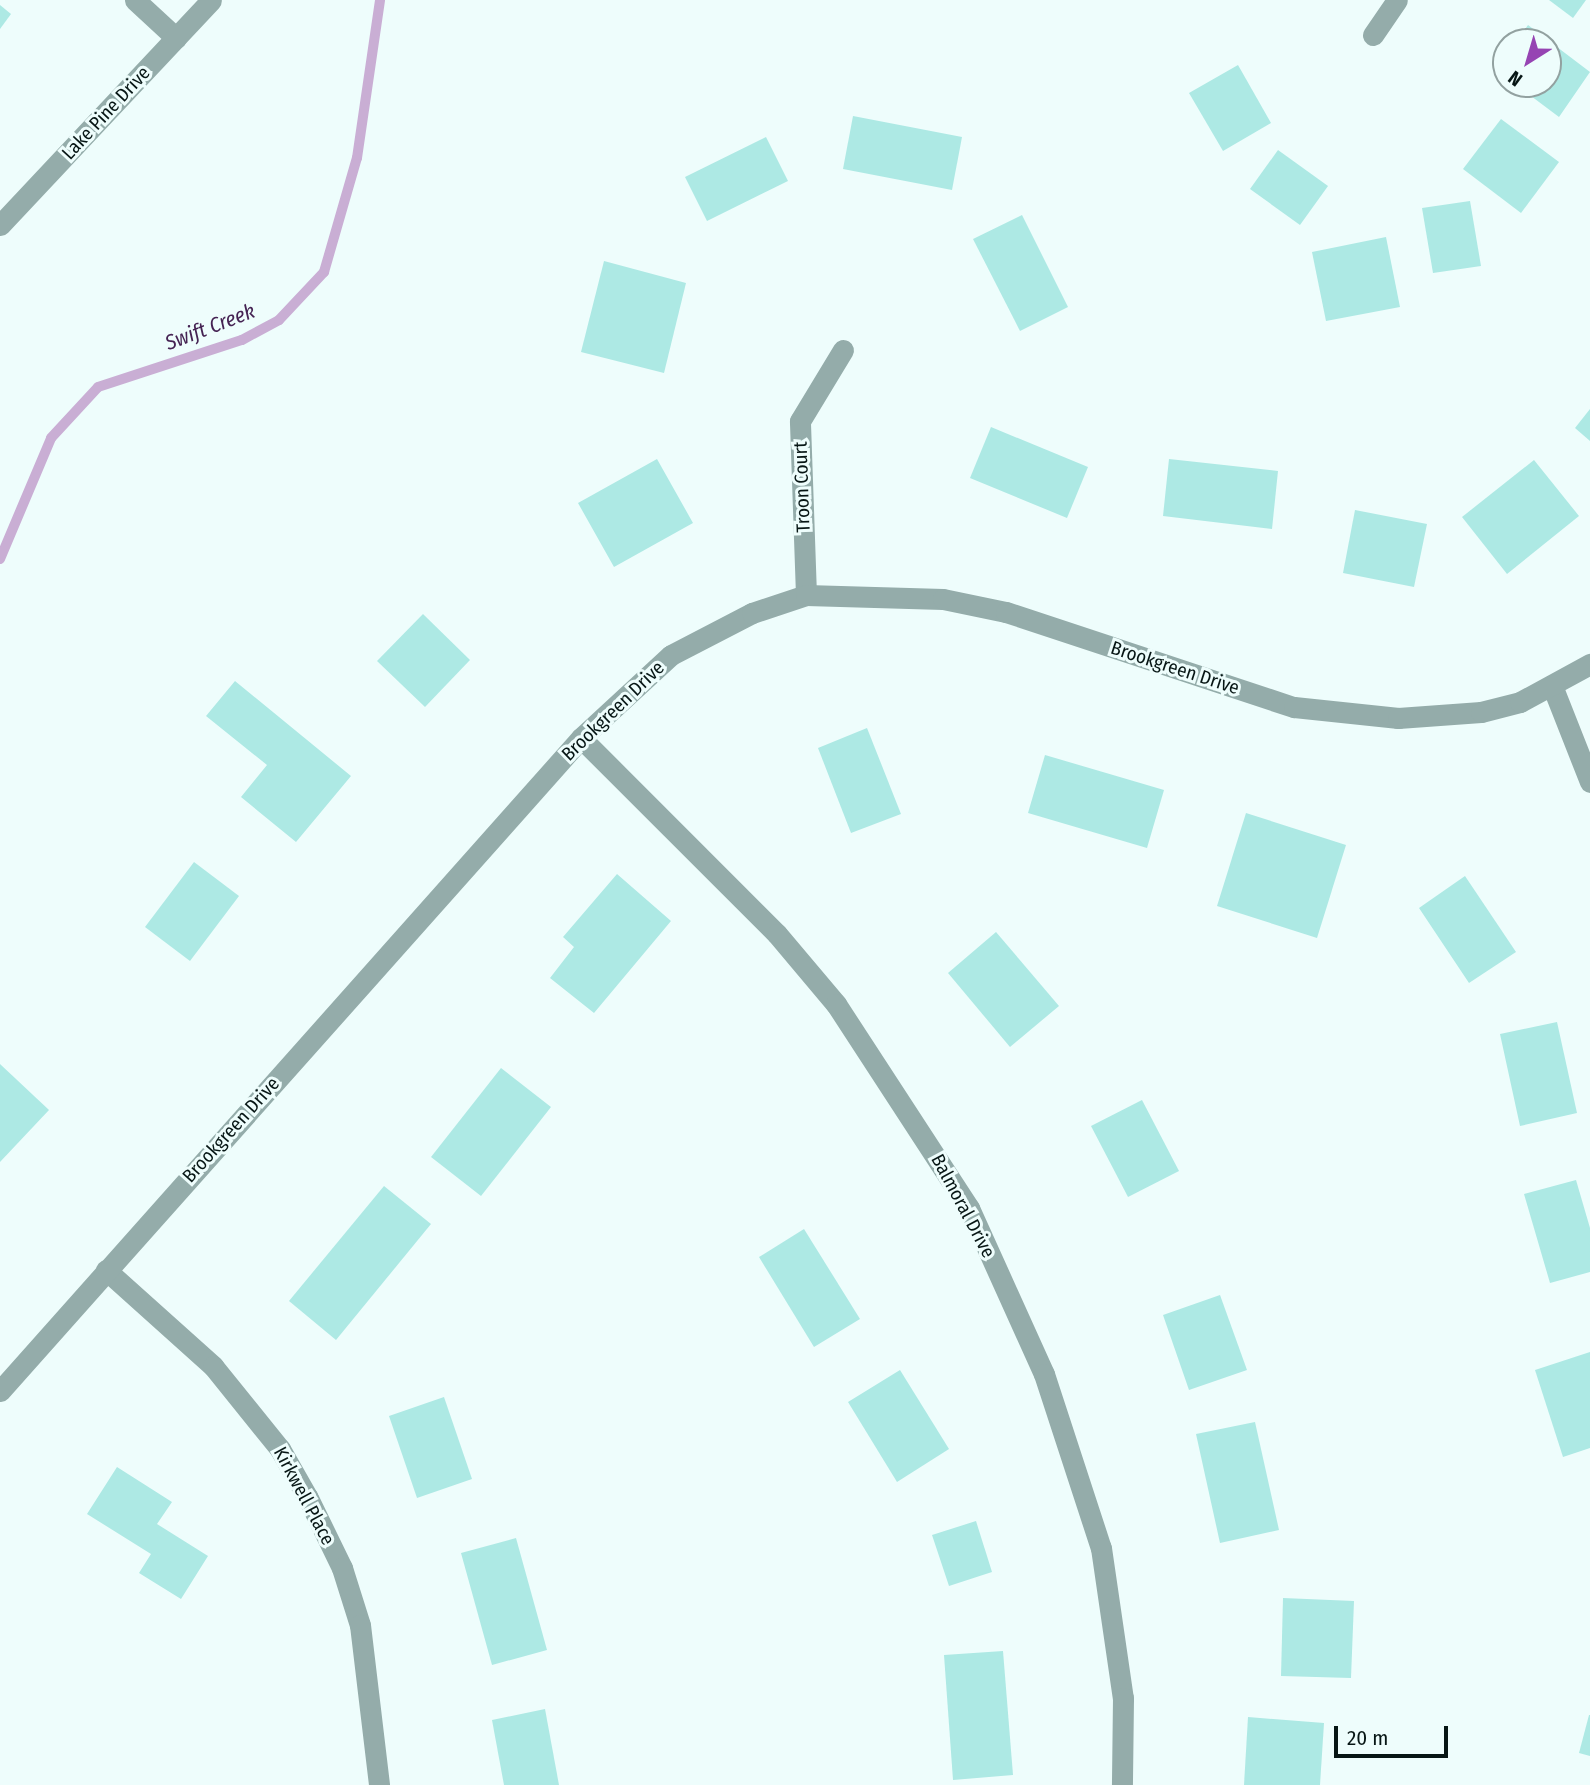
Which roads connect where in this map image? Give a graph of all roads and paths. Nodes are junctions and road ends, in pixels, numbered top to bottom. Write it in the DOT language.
graph roads {
  1 [pos="135,0"];
  2 [pos="211,0"];
  3 [pos="1397,0"];
  4 [pos="1373,35"];
  5 [pos="176,38"];
  6 [pos="0,225"];
  7 [pos="844,349"];
  8 [pos="806,595"];
  9 [pos="1590,664"];
  10 [pos="1553,688"];
  11 [pos="581,738"];
  12 [pos="1590,782"];
  13 [pos="106,1270"];
  14 [pos="0,1391"];
  15 [pos="379,1785"];
  16 [pos="1122,1785"];
  1 -- 5 [label="street"];
  2 -- 5 [label="street, Lake Pine Drive"];
  3 -- 4 [label="street"];
  5 -- 6 [label="street, Lake Pine Drive"];
  7 -- 8 [label="street, Troon Court"];
  8 -- 10 [label="street, Brookgreen Drive"];
  8 -- 11 [label="street, Brookgreen Drive"];
  9 -- 10 [label="street, Brookgreen Drive"];
  10 -- 12 [label="street"];
  11 -- 13 [label="street, Brookgreen Drive"];
  11 -- 16 [label="street, Balmoral Drive"];
  13 -- 14 [label="street, Brookgreen Drive"];
  13 -- 15 [label="street, Kirkwell Place"];
}
